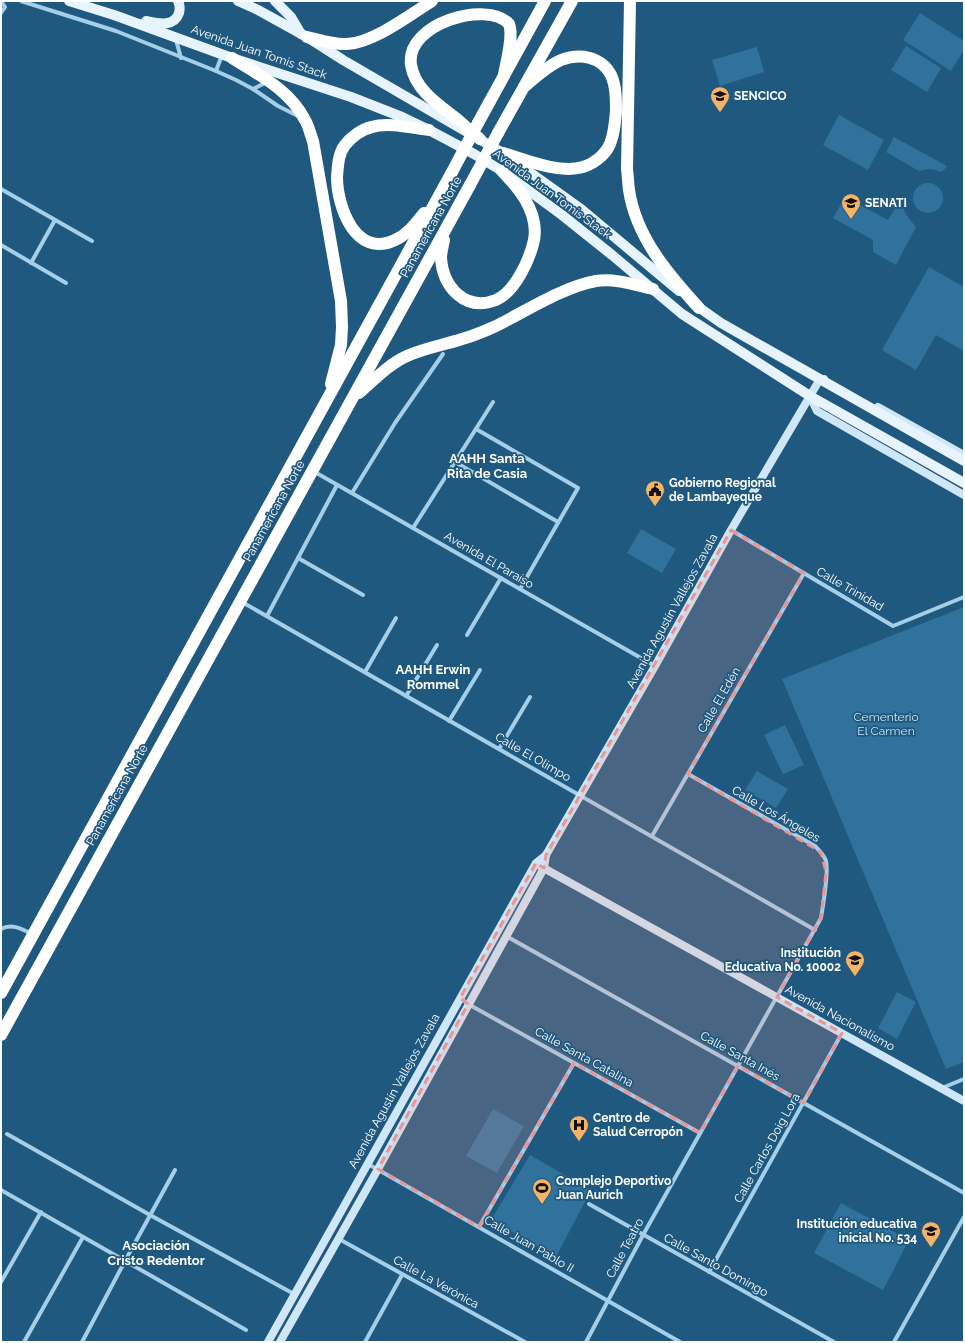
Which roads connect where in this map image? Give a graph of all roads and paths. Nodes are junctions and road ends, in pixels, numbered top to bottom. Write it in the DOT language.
graph roads {
  1 [pos="1,1"];
  2 [pos="21,1"];
  3 [pos="69,1"];
  4 [pos="178,1"];
  5 [pos="238,1"];
  6 [pos="275,1"];
  7 [pos="432,1"];
  8 [pos="545,1"];
  9 [pos="572,1"];
  10 [pos="630,1"];
  11 [pos="1,13"];
  12 [pos="114,15"];
  13 [pos="304,35"];
  14 [pos="176,38"];
  15 [pos="227,56"];
  16 [pos="181,58"];
  17 [pos="216,71"];
  18 [pos="504,75"];
  19 [pos="269,81"];
  20 [pos="524,87"];
  21 [pos="253,89"];
  22 [pos="306,120"];
  23 [pos="429,130"];
  24 [pos="480,139"];
  25 [pos="503,153"];
  26 [pos="502,171"];
  27 [pos="1,190"];
  28 [pos="440,196"];
  29 [pos="55,220"];
  30 [pos="445,230"];
  31 [pos="92,240"];
  32 [pos="1,246"];
  33 [pos="31,263"];
  34 [pos="66,283"];
  35 [pos="653,289"];
  36 [pos="699,308"];
  37 [pos="443,354"];
  38 [pos="820,379"];
  39 [pos="810,396"];
  40 [pos="353,398"];
  41 [pos="493,402"];
  42 [pos="325,405"];
  43 [pos="476,429"];
  44 [pos="964,455"];
  45 [pos="964,461"];
  46 [pos="455,462"];
  47 [pos="313,471"];
  48 [pos="964,483"];
  49 [pos="337,485"];
  50 [pos="352,493"];
  51 [pos="964,495"];
  52 [pos="558,522"];
  53 [pos="413,528"];
  54 [pos="731,530"];
  55 [pos="298,558"];
  56 [pos="804,573"];
  57 [pos="501,578"];
  58 [pos="520,589"];
  59 [pos="362,595"];
  60 [pos="964,597"];
  61 [pos="240,601"];
  62 [pos="267,616"];
  63 [pos="396,618"];
  64 [pos="467,635"];
  65 [pos="437,644"];
  66 [pos="655,666"];
  67 [pos="480,670"];
  68 [pos="364,672"];
  69 [pos="406,696"];
  70 [pos="530,697"];
  71 [pos="449,721"];
  72 [pos="499,749"];
  73 [pos="688,774"];
  74 [pos="580,796"];
  75 [pos="652,836"];
  76 [pos="546,854"];
  77 [pos="536,863"];
  78 [pos="544,868"];
  79 [pos="1,929"];
  80 [pos="815,930"];
  81 [pos="33,934"];
  82 [pos="506,936"];
  83 [pos="1,994"];
  84 [pos="777,997"];
  85 [pos="460,998"];
  86 [pos="468,1004"];
  87 [pos="842,1033"];
  88 [pos="1,1035"];
  89 [pos="574,1063"];
  90 [pos="738,1066"];
  91 [pos="964,1079"];
  92 [pos="942,1088"];
  93 [pos="964,1101"];
  94 [pos="804,1103"];
  95 [pos="700,1133"];
  96 [pos="7,1134"];
  97 [pos="367,1164"];
  98 [pos="378,1169"];
  99 [pos="175,1170"];
  100 [pos="1,1190"];
  101 [pos="964,1193"];
  102 [pos="589,1204"];
  103 [pos="41,1212"];
  104 [pos="150,1215"];
  105 [pos="964,1217"];
  106 [pos="479,1227"];
  107 [pos="643,1235"];
  108 [pos="83,1237"];
  109 [pos="339,1239"];
  110 [pos="125,1261"];
  111 [pos="709,1272"];
  112 [pos="402,1275"];
  113 [pos="1,1282"];
  114 [pos="294,1294"];
  115 [pos="608,1301"];
  116 [pos="246,1330"];
  117 [pos="677,1341"];
  118 [pos="24,1342"];
  119 [pos="82,1342"];
  120 [pos="268,1342"];
  121 [pos="280,1342"];
  122 [pos="365,1342"];
  123 [pos="525,1342"];
  124 [pos="586,1342"];
  125 [pos="834,1342"];
  126 [pos="894,1342"];
  1 -- 11 [label="street"];
  2 -- 16 [label="street"];
  3 -- 12 [label="main road, Avenida Juan Tomis Stack"];
  4 -- 12 [label="main road"];
  5 -- 13 [label="main road, Avenida Juan Tomis Stack"];
  6 -- 13 [label="main road"];
  7 -- 13 [label="highway"];
  8 -- 18 [label="highway, Panamericana Norte"];
  9 -- 20 [label="highway, Panamericana Norte"];
  10 -- 36 [label="highway"];
  12 -- 14 [label="main road, Avenida Juan Tomis Stack"];
  13 -- 24 [label="main road, Avenida Juan Tomis Stack"];
  14 -- 15 [label="main road, Avenida Juan Tomis Stack"];
  14 -- 16 [label="street"];
  15 -- 17 [label="street"];
  15 -- 19 [label="highway"];
  15 -- 23 [label="main road, Avenida Juan Tomis Stack"];
  16 -- 17 [label="street"];
  17 -- 21 [label="street"];
  18 -- 24 [label="highway"];
  18 -- 28 [label="highway, Panamericana Norte, bridge"];
  19 -- 21 [label="street"];
  19 -- 22 [label="highway"];
  20 -- 25 [label="highway"];
  20 -- 30 [label="highway, Panamericana Norte, bridge"];
  21 -- 22 [label="street"];
  22 -- 42 [label="highway"];
  23 -- 26 [label="main road, Avenida Juan Tomis Stack"];
  23 -- 28 [label="highway"];
  24 -- 25 [label="main road, Avenida Juan Tomis Stack"];
  25 -- 36 [label="main road, Avenida Juan Tomis Stack"];
  26 -- 30 [label="highway"];
  26 -- 35 [label="main road, Avenida Juan Tomis Stack"];
  27 -- 29 [label="street"];
  28 -- 42 [label="highway, Panamericana Norte"];
  29 -- 31 [label="street"];
  29 -- 33 [label="street"];
  30 -- 40 [label="highway, Panamericana Norte"];
  32 -- 33 [label="street"];
  33 -- 34 [label="street"];
  35 -- 39 [label="main road, Avenida Juan Tomis Stack"];
  35 -- 40 [label="highway"];
  36 -- 38 [label="main road, Avenida Juan Tomis Stack"];
  37 -- 50 [label="street"];
  38 -- 39 [label="street, Avenida Agustín Vallejos Zavala"];
  38 -- 44 [label="street, Avenida Juan Tomis Stack"];
  38 -- 45 [label="main road, Avenida Juan Tomis Stack"];
  39 -- 48 [label="main road, Avenida Juan Tomis Stack"];
  39 -- 51 [label="street, Avenida Juan Tomis Stack"];
  39 -- 54 [label="street, Avenida Agustín Vallejos Zavala"];
  40 -- 47 [label="highway, Panamericana Norte"];
  41 -- 43 [label="street"];
  42 -- 81 [label="highway, Panamericana Norte"];
  43 -- 46 [label="street"];
  43 -- 52 [label="street"];
  46 -- 52 [label="street"];
  46 -- 53 [label="street"];
  47 -- 49 [label="street, Avenida El Paraíso"];
  47 -- 61 [label="highway, Panamericana Norte"];
  49 -- 50 [label="street, Avenida El Paraíso"];
  49 -- 55 [label="street"];
  50 -- 53 [label="street, Avenida El Paraíso"];
  52 -- 58 [label="street"];
  53 -- 57 [label="street, Avenida El Paraíso"];
  54 -- 56 [label="street, Calle Trinidad"];
  54 -- 66 [label="street, Avenida Agustín Vallejos Zavala"];
  55 -- 59 [label="street"];
  55 -- 62 [label="street"];
  56 -- 60 [label="street, Calle Trinidad"];
  56 -- 73 [label="street, Calle El Edén"];
  57 -- 58 [label="street, Avenida El Paraíso"];
  57 -- 64 [label="street"];
  58 -- 66 [label="street, Avenida El Paraíso"];
  61 -- 62 [label="street, Calle El Olimpo"];
  61 -- 88 [label="highway, Panamericana Norte"];
  62 -- 68 [label="street, Calle El Olimpo"];
  63 -- 68 [label="street"];
  65 -- 69 [label="street"];
  66 -- 74 [label="street, Avenida Agustín Vallejos Zavala"];
  67 -- 71 [label="street"];
  68 -- 69 [label="street, Calle El Olimpo"];
  69 -- 71 [label="street, Calle El Olimpo"];
  70 -- 72 [label="street"];
  71 -- 72 [label="street, Calle El Olimpo"];
  72 -- 74 [label="street, Calle El Olimpo"];
  73 -- 75 [label="street, Calle El Edén"];
  73 -- 80 [label="street, Calle Los Ángeles"];
  74 -- 75 [label="street, Calle El Olimpo"];
  74 -- 76 [label="street, Avenida Agustín Vallejos Zavala"];
  75 -- 80 [label="street, Calle El Olimpo"];
  76 -- 77 [label="street, Avenida Agustín Vallejos Zavala"];
  76 -- 78 [label="street, Avenida Agustín Vallejos Zavala"];
  77 -- 78 [label="street, Avenida Nacionalismo"];
  77 -- 85 [label="street, Avenida Agustín Vallejos Zavala"];
  78 -- 82 [label="street, Avenida Agustín Vallejos Zavala"];
  78 -- 84 [label="street, Avenida Nacionalismo"];
  79 -- 81 [label="street"];
  80 -- 84 [label="street, Calle Los Ángeles"];
  81 -- 83 [label="highway, Panamericana Norte"];
  82 -- 86 [label="street, Avenida Agustín Vallejos Zavala"];
  82 -- 90 [label="street, Calle Santa Inés"];
  84 -- 87 [label="street, Avenida Nacionalismo"];
  84 -- 90 [label="street, Calle Teatro"];
  85 -- 86 [label="street, Calle Santa Catalina"];
  85 -- 97 [label="street, Avenida Agustín Vallejos Zavala"];
  86 -- 89 [label="street, Calle Santa Catalina"];
  86 -- 98 [label="street, Avenida Agustín Vallejos Zavala"];
  87 -- 92 [label="street, Avenida Nacionalismo"];
  87 -- 94 [label="street, Calle Carlos Doig Lora"];
  89 -- 95 [label="street, Calle Santa Catalina"];
  89 -- 106 [label="street"];
  90 -- 94 [label="street, Calle Santa Inés"];
  90 -- 95 [label="street, Calle Teatro"];
  91 -- 92 [label="street"];
  92 -- 93 [label="street, Avenida Nacionalismo"];
  94 -- 101 [label="street, Calle Santa Inés"];
  94 -- 111 [label="street, Calle Carlos Doig Lora"];
  95 -- 107 [label="street, Calle Teatro"];
  96 -- 104 [label="street"];
  97 -- 98 [label="street, Calle Juan Pablo II"];
  97 -- 114 [label="street, Avenida Agustín Vallejos Zavala"];
  98 -- 106 [label="street, Calle Juan Pablo II"];
  98 -- 109 [label="street, Avenida Agustín Vallejos Zavala"];
  99 -- 104 [label="street"];
  100 -- 103 [label="street"];
  102 -- 107 [label="street, Calle Santo Domingo"];
  103 -- 108 [label="street"];
  103 -- 113 [label="street"];
  104 -- 110 [label="street"];
  104 -- 114 [label="street"];
  105 -- 126 [label="street"];
  106 -- 115 [label="street, Calle Juan Pablo II"];
  107 -- 111 [label="street, Calle Santo Domingo"];
  107 -- 115 [label="street, Calle Teatro"];
  108 -- 110 [label="street"];
  108 -- 118 [label="street"];
  109 -- 112 [label="street, Calle La Verónica"];
  109 -- 121 [label="street, Avenida Agustín Vallejos Zavala"];
  110 -- 116 [label="street"];
  110 -- 119 [label="street"];
  111 -- 125 [label="street, Calle Santo Domingo"];
  112 -- 122 [label="street"];
  112 -- 123 [label="street, Calle La Verónica"];
  114 -- 120 [label="street, Avenida Agustín Vallejos Zavala"];
  115 -- 117 [label="street, Calle Juan Pablo II"];
  115 -- 124 [label="street, Calle Teatro"];
}
